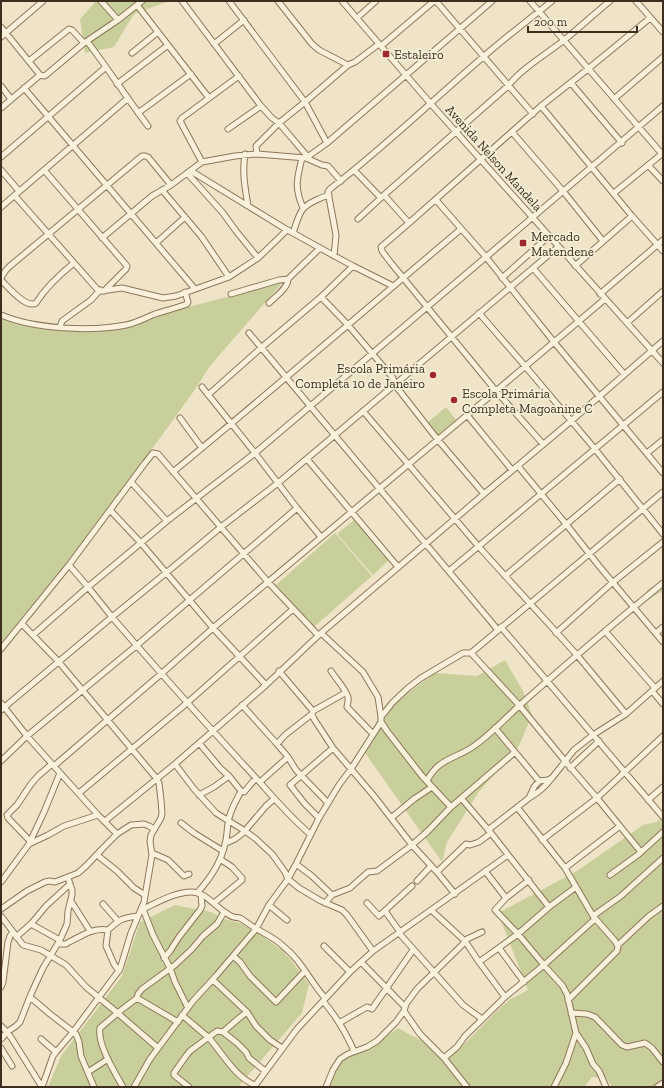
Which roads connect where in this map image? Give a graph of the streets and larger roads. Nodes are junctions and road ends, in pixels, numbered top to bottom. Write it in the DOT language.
graph roads {
  1 [pos="43,1"];
  2 [pos="101,1"];
  3 [pos="142,1"];
  4 [pos="182,1"];
  5 [pos="229,1"];
  6 [pos="278,1"];
  7 [pos="342,1"];
  8 [pos="376,1"];
  9 [pos="435,1"];
  10 [pos="492,1"];
  11 [pos="530,1"];
  12 [pos="552,1"];
  13 [pos="610,1"];
  14 [pos="636,1"];
  15 [pos="137,5"];
  16 [pos="539,11"];
  17 [pos="357,18"];
  18 [pos="650,18"];
  19 [pos="118,20"];
  20 [pos="244,20"];
  21 [pos="1,27"];
  22 [pos="460,28"];
  23 [pos="158,32"];
  24 [pos="663,32"];
  25 [pos="6,33"];
  26 [pos="1,37"];
  27 [pos="563,40"];
  28 [pos="85,42"];
  29 [pos="214,44"];
  30 [pos="168,45"];
  31 [pos="380,45"];
  32 [pos="132,53"];
  33 [pos="484,57"];
  34 [pos="663,57"];
  35 [pos="29,61"];
  36 [pos="348,65"];
  37 [pos="106,68"];
  38 [pos="588,69"];
  39 [pos="190,74"];
  40 [pos="406,74"];
  41 [pos="40,75"];
  42 [pos="239,76"];
  43 [pos="571,83"];
  44 [pos="117,84"];
  45 [pos="1,86"];
  46 [pos="508,86"];
  47 [pos="24,88"];
  48 [pos="209,98"];
  49 [pos="11,99"];
  50 [pos="127,99"];
  51 [pos="614,99"];
  52 [pos="305,102"];
  53 [pos="431,104"];
  54 [pos="261,106"];
  55 [pos="542,106"];
  56 [pos="663,106"];
  57 [pos="1,108"];
  58 [pos="138,113"];
  59 [pos="533,114"];
  60 [pos="48,117"];
  61 [pos="278,123"];
  62 [pos="148,126"];
  63 [pos="639,128"];
  64 [pos="228,129"];
  65 [pos="457,132"];
  66 [pos="512,132"];
  67 [pos="622,142"];
  68 [pos="327,143"];
  69 [pos="73,146"];
  70 [pos="245,154"];
  71 [pos="257,154"];
  72 [pos="663,154"];
  73 [pos="1,157"];
  74 [pos="305,158"];
  75 [pos="482,159"];
  76 [pos="202,162"];
  77 [pos="648,165"];
  78 [pos="592,166"];
  79 [pos="1,170"];
  80 [pos="44,170"];
  81 [pos="354,170"];
  82 [pos="189,172"];
  83 [pos="340,180"];
  84 [pos="663,181"];
  85 [pos="171,185"];
  86 [pos="107,186"];
  87 [pos="162,190"];
  88 [pos="563,191"];
  89 [pos="19,192"];
  90 [pos="614,193"];
  91 [pos="329,195"];
  92 [pos="15,196"];
  93 [pos="382,196"];
  94 [pos="436,200"];
  95 [pos="248,206"];
  96 [pos="1,207"];
  97 [pos="303,208"];
  98 [pos="77,210"];
  99 [pos="132,214"];
  100 [pos="632,216"];
  101 [pos="185,217"];
  102 [pos="532,217"];
  103 [pos="358,219"];
  104 [pos="409,223"];
  105 [pos="461,229"];
  106 [pos="288,230"];
  107 [pos="293,233"];
  108 [pos="48,234"];
  109 [pos="548,236"];
  110 [pos="102,238"];
  111 [pos="663,240"];
  112 [pos="603,241"];
  113 [pos="156,242"];
  114 [pos="658,245"];
  115 [pos="558,247"];
  116 [pos="320,248"];
  117 [pos="663,251"];
  118 [pos="334,256"];
  119 [pos="486,257"];
  120 [pos="258,258"];
  121 [pos="74,263"];
  122 [pos="353,266"];
  123 [pos="575,266"];
  124 [pos="533,268"];
  125 [pos="229,277"];
  126 [pos="403,278"];
  127 [pos="502,278"];
  128 [pos="1,279"];
  129 [pos="288,279"];
  130 [pos="393,286"];
  131 [pos="510,287"];
  132 [pos="102,290"];
  133 [pos="195,290"];
  134 [pos="663,291"];
  135 [pos="185,292"];
  136 [pos="231,294"];
  137 [pos="600,294"];
  138 [pos="321,298"];
  139 [pos="605,299"];
  140 [pos="270,302"];
  141 [pos="427,307"];
  142 [pos="479,313"];
  143 [pos="1,315"];
  144 [pos="579,322"];
  145 [pos="627,322"];
  146 [pos="348,325"];
  147 [pos="60,327"];
  148 [pos="249,333"];
  149 [pos="451,337"];
  150 [pos="663,341"];
  151 [pos="554,342"];
  152 [pos="262,347"];
  153 [pos="652,350"];
  154 [pos="373,354"];
  155 [pos="663,363"];
  156 [pos="525,366"];
  157 [pos="624,374"];
  158 [pos="286,377"];
  159 [pos="395,385"];
  160 [pos="202,387"];
  161 [pos="496,391"];
  162 [pos="663,392"];
  163 [pos="208,395"];
  164 [pos="600,396"];
  165 [pos="311,406"];
  166 [pos="364,410"];
  167 [pos="467,415"];
  168 [pos="180,418"];
  169 [pos="571,421"];
  170 [pos="232,424"];
  171 [pos="624,425"];
  172 [pos="336,435"];
  173 [pos="438,440"];
  174 [pos="663,440"];
  175 [pos="542,444"];
  176 [pos="202,448"];
  177 [pos="595,449"];
  178 [pos="255,453"];
  179 [pos="647,453"];
  180 [pos="307,459"];
  181 [pos="409,464"];
  182 [pos="518,466"];
  183 [pos="512,470"];
  184 [pos="173,472"];
  185 [pos="663,473"];
  186 [pos="620,479"];
  187 [pos="131,482"];
  188 [pos="278,483"];
  189 [pos="380,488"];
  190 [pos="663,492"];
  191 [pos="484,494"];
  192 [pos="541,495"];
  193 [pos="196,499"];
  194 [pos="297,508"];
  195 [pos="642,509"];
  196 [pos="110,510"];
  197 [pos="352,512"];
  198 [pos="454,519"];
  199 [pos="166,521"];
  200 [pos="566,524"];
  201 [pos="220,527"];
  202 [pos="663,534"];
  203 [pos="321,537"];
  204 [pos="663,542"];
  205 [pos="141,543"];
  206 [pos="425,543"];
  207 [pos="479,547"];
  208 [pos="589,553"];
  209 [pos="244,554"];
  210 [pos="69,565"];
  211 [pos="398,567"];
  212 [pos="449,571"];
  213 [pos="166,573"];
  214 [pos="505,576"];
  215 [pos="268,582"];
  216 [pos="612,582"];
  217 [pos="663,583"];
  218 [pos="88,587"];
  219 [pos="190,600"];
  220 [pos="530,603"];
  221 [pos="634,607"];
  222 [pos="293,609"];
  223 [pos="112,617"];
  224 [pos="22,624"];
  225 [pos="663,627"];
  226 [pos="213,628"];
  227 [pos="500,629"];
  228 [pos="605,631"];
  229 [pos="556,633"];
  230 [pos="656,633"];
  231 [pos="319,634"];
  232 [pos="34,635"];
  233 [pos="663,642"];
  234 [pos="136,646"];
  235 [pos="1,649"];
  236 [pos="471,653"];
  237 [pos="577,655"];
  238 [pos="240,656"];
  239 [pos="58,661"];
  240 [pos="279,671"];
  241 [pos="331,671"];
  242 [pos="161,674"];
  243 [pos="547,681"];
  244 [pos="663,681"];
  245 [pos="266,684"];
  246 [pos="654,690"];
  247 [pos="82,691"];
  248 [pos="345,693"];
  249 [pos="187,703"];
  250 [pos="663,704"];
  251 [pos="519,705"];
  252 [pos="242,706"];
  253 [pos="2,707"];
  254 [pos="312,713"];
  255 [pos="626,714"];
  256 [pos="107,720"];
  257 [pos="381,720"];
  258 [pos="495,728"];
  259 [pos="213,731"];
  260 [pos="373,734"];
  261 [pos="593,735"];
  262 [pos="27,736"];
  263 [pos="663,736"];
  264 [pos="599,741"];
  265 [pos="199,743"];
  266 [pos="277,744"];
  267 [pos="333,748"];
  268 [pos="132,749"];
  269 [pos="515,752"];
  270 [pos="288,757"];
  271 [pos="1,760"];
  272 [pos="565,761"];
  273 [pos="175,764"];
  274 [pos="53,765"];
  275 [pos="570,768"];
  276 [pos="351,769"];
  277 [pos="625,772"];
  278 [pos="60,773"];
  279 [pos="430,774"];
  280 [pos="301,775"];
  281 [pos="229,776"];
  282 [pos="422,776"];
  283 [pos="552,778"];
  284 [pos="157,779"];
  285 [pos="258,780"];
  286 [pos="427,781"];
  287 [pos="539,781"];
  288 [pos="432,787"];
  289 [pos="663,787"];
  290 [pos="241,791"];
  291 [pos="79,793"];
  292 [pos="200,795"];
  293 [pos="529,798"];
  294 [pos="597,798"];
  295 [pos="274,799"];
  296 [pos="462,799"];
  297 [pos="648,800"];
  298 [pos="328,803"];
  299 [pos="451,807"];
  300 [pos="517,807"];
  301 [pos="98,815"];
  302 [pos="663,817"];
  303 [pos="319,818"];
  304 [pos="391,818"];
  305 [pos="105,821"];
  306 [pos="228,821"];
  307 [pos="181,823"];
  308 [pos="620,826"];
  309 [pos="154,829"];
  310 [pos="245,831"];
  311 [pos="489,832"];
  312 [pos="663,832"];
  313 [pos="117,834"];
  314 [pos="310,834"];
  315 [pos="542,840"];
  316 [pos="30,842"];
  317 [pos="226,843"];
  318 [pos="412,845"];
  319 [pos="223,851"];
  320 [pos="641,852"];
  321 [pos="152,853"];
  322 [pos="97,855"];
  323 [pos="508,855"];
  324 [pos="663,858"];
  325 [pos="220,859"];
  326 [pos="296,864"];
  327 [pos="431,866"];
  328 [pos="565,868"];
  329 [pos="485,871"];
  330 [pos="437,872"];
  331 [pos="189,874"];
  332 [pos="610,875"];
  333 [pos="68,878"];
  334 [pos="288,879"];
  335 [pos="529,880"];
  336 [pos="417,881"];
  337 [pos="1,882"];
  338 [pos="70,884"];
  339 [pos="412,886"];
  340 [pos="576,887"];
  341 [pos="199,894"];
  342 [pos="454,894"];
  343 [pos="145,895"];
  344 [pos="332,895"];
  345 [pos="506,898"];
  346 [pos="71,901"];
  347 [pos="214,903"];
  348 [pos="325,903"];
  349 [pos="367,903"];
  350 [pos="103,904"];
  351 [pos="269,905"];
  352 [pos="663,906"];
  353 [pos="549,907"];
  354 [pos="1,909"];
  355 [pos="142,909"];
  356 [pos="431,910"];
  357 [pos="385,911"];
  358 [pos="224,912"];
  359 [pos="1,916"];
  360 [pos="138,916"];
  361 [pos="594,918"];
  362 [pos="287,920"];
  363 [pos="118,921"];
  364 [pos="31,924"];
  365 [pos="256,928"];
  366 [pos="108,930"];
  367 [pos="90,932"];
  368 [pos="399,932"];
  369 [pos="482,932"];
  370 [pos="518,934"];
  371 [pos="15,935"];
  372 [pos="465,941"];
  373 [pos="59,942"];
  374 [pos="618,945"];
  375 [pos="324,946"];
  376 [pos="499,948"];
  377 [pos="413,950"];
  378 [pos="373,951"];
  379 [pos="50,955"];
  380 [pos="233,956"];
  381 [pos="164,958"];
  382 [pos="1,962"];
  383 [pos="361,962"];
  384 [pos="479,962"];
  385 [pos="544,965"];
  386 [pos="5,966"];
  387 [pos="170,968"];
  388 [pos="119,971"];
  389 [pos="305,971"];
  390 [pos="350,972"];
  391 [pos="434,972"];
  392 [pos="213,980"];
  393 [pos="524,982"];
  394 [pos="1,987"];
  395 [pos="387,987"];
  396 [pos="98,996"];
  397 [pos="30,997"];
  398 [pos="505,997"];
  399 [pos="138,998"];
  400 [pos="324,999"];
  401 [pos="568,1000"];
  402 [pos="188,1008"];
  403 [pos="405,1009"];
  404 [pos="247,1012"];
  405 [pos="118,1013"];
  406 [pos="571,1013"];
  407 [pos="182,1015"];
  408 [pos="482,1019"];
  409 [pos="178,1022"];
  410 [pos="339,1023"];
  411 [pos="1,1026"];
  412 [pos="7,1032"];
  413 [pos="73,1032"];
  414 [pos="223,1032"];
  415 [pos="576,1033"];
  416 [pos="208,1038"];
  417 [pos="42,1039"];
  418 [pos="1,1040"];
  419 [pos="1,1048"];
  420 [pos="158,1048"];
  421 [pos="282,1048"];
  422 [pos="354,1051"];
  423 [pos="56,1052"];
  424 [pos="444,1058"];
  425 [pos="108,1059"];
  426 [pos="663,1062"];
  427 [pos="12,1066"];
  428 [pos="265,1071"];
  429 [pos="88,1072"];
  430 [pos="663,1083"];
  431 [pos="133,1086"];
  432 [pos="254,1086"];
  433 [pos="42,1087"];
  434 [pos="94,1087"];
  435 [pos="123,1087"];
  436 [pos="189,1087"];
  437 [pos="326,1087"];
  438 [pos="467,1087"];
  439 [pos="554,1087"];
  440 [pos="606,1087"];
  441 [pos="656,1087"];
  1 -- 25 [label="street"];
  2 -- 19 [label="street"];
  3 -- 15 [label="street"];
  4 -- 29 [label="street"];
  5 -- 20 [label="street"];
  6 -- 36 [label="street"];
  7 -- 17 [label="street, Avenida Nelson Mandela"];
  8 -- 17 [label="street"];
  9 -- 22 [label="street"];
  9 -- 31 [label="street"];
  10 -- 22 [label="street"];
  11 -- 16 [label="street"];
  12 -- 16 [label="street"];
  13 -- 27 [label="street"];
  14 -- 18 [label="street"];
  15 -- 19 [label="street"];
  15 -- 23 [label="street"];
  16 -- 27 [label="street"];
  16 -- 33 [label="street"];
  17 -- 31 [label="street, Avenida Nelson Mandela"];
  18 -- 24 [label="street"];
  18 -- 38 [label="street"];
  19 -- 28 [label="street"];
  20 -- 29 [label="street"];
  20 -- 52 [label="street"];
  21 -- 25 [label="street"];
  22 -- 33 [label="street"];
  22 -- 40 [label="street"];
  23 -- 30 [label="street"];
  23 -- 32 [label="street"];
  25 -- 26 [label="street"];
  25 -- 35 [label="street"];
  27 -- 38 [label="street"];
  27 -- 46 [label="street"];
  28 -- 35 [label="street"];
  28 -- 37 [label="street"];
  28 -- 41 [label="street"];
  29 -- 42 [label="street"];
  30 -- 39 [label="street"];
  30 -- 44 [label="street"];
  31 -- 36 [label="street"];
  31 -- 40 [label="street, Avenida Nelson Mandela"];
  33 -- 46 [label="street"];
  33 -- 53 [label="street"];
  34 -- 51 [label="street"];
  35 -- 41 [label="street"];
  36 -- 52 [label="street"];
  37 -- 44 [label="street"];
  37 -- 60 [label="street"];
  38 -- 43 [label="street"];
  38 -- 51 [label="street"];
  39 -- 48 [label="street"];
  39 -- 58 [label="street"];
  40 -- 53 [label="street, Avenida Nelson Mandela"];
  40 -- 68 [label="street"];
  41 -- 47 [label="street"];
  42 -- 48 [label="street"];
  42 -- 54 [label="street"];
  43 -- 55 [label="street"];
  43 -- 67 [label="street"];
  44 -- 50 [label="street"];
  45 -- 49 [label="street"];
  46 -- 59 [label="street"];
  46 -- 65 [label="street"];
  47 -- 49 [label="street"];
  47 -- 60 [label="street"];
  48 -- 76 [label="street"];
  49 -- 57 [label="street"];
  50 -- 58 [label="street"];
  50 -- 69 [label="street"];
  51 -- 63 [label="street"];
  52 -- 61 [label="street"];
  52 -- 68 [label="street"];
  53 -- 65 [label="street, Avenida Nelson Mandela"];
  53 -- 81 [label="street"];
  54 -- 61 [label="street"];
  54 -- 64 [label="street"];
  55 -- 59 [label="street"];
  55 -- 78 [label="street"];
  56 -- 63 [label="street"];
  58 -- 62 [label="street"];
  59 -- 66 [label="street"];
  60 -- 69 [label="street"];
  60 -- 73 [label="street"];
  61 -- 71 [label="street"];
  61 -- 74 [label="street"];
  63 -- 67 [label="street"];
  63 -- 72 [label="street"];
  65 -- 75 [label="street, Avenida Nelson Mandela"];
  65 -- 93 [label="street"];
  66 -- 75 [label="street"];
  66 -- 88 [label="street"];
  67 -- 78 [label="street"];
  68 -- 74 [label="street"];
  69 -- 80 [label="street"];
  69 -- 86 [label="street"];
  70 -- 71 [label="street"];
  70 -- 76 [label="street"];
  70 -- 95 [label="street"];
  71 -- 74 [label="street"];
  72 -- 77 [label="street"];
  74 -- 83 [label="street"];
  74 -- 97 [label="street"];
  75 -- 94 [label="street"];
  75 -- 102 [label="street, Avenida Nelson Mandela"];
  76 -- 82 [label="street"];
  77 -- 84 [label="street"];
  77 -- 90 [label="street"];
  78 -- 88 [label="street"];
  78 -- 90 [label="street"];
  79 -- 89 [label="street"];
  80 -- 89 [label="street"];
  80 -- 98 [label="street"];
  81 -- 83 [label="street"];
  81 -- 93 [label="street"];
  82 -- 85 [label="street"];
  82 -- 95 [label="street"];
  82 -- 120 [label="street"];
  83 -- 91 [label="street"];
  85 -- 86 [label="street"];
  85 -- 87 [label="street"];
  86 -- 98 [label="street"];
  86 -- 99 [label="street"];
  87 -- 99 [label="street"];
  87 -- 101 [label="street"];
  88 -- 102 [label="street"];
  88 -- 112 [label="street"];
  89 -- 92 [label="street"];
  90 -- 100 [label="street"];
  91 -- 97 [label="street"];
  91 -- 118 [label="street"];
  92 -- 96 [label="street"];
  92 -- 108 [label="street"];
  93 -- 103 [label="street"];
  93 -- 104 [label="street"];
  94 -- 104 [label="street"];
  94 -- 105 [label="street"];
  95 -- 106 [label="street"];
  97 -- 107 [label="street"];
  98 -- 108 [label="street"];
  98 -- 110 [label="street"];
  99 -- 110 [label="street"];
  99 -- 113 [label="street"];
  100 -- 112 [label="street"];
  100 -- 114 [label="street"];
  101 -- 113 [label="street"];
  101 -- 125 [label="street"];
  102 -- 109 [label="street, Avenida Nelson Mandela"];
  102 -- 119 [label="street"];
  104 -- 126 [label="street"];
  105 -- 119 [label="street"];
  105 -- 126 [label="street"];
  106 -- 107 [label="street"];
  106 -- 120 [label="street"];
  107 -- 116 [label="street"];
  108 -- 121 [label="street"];
  108 -- 128 [label="street"];
  109 -- 115 [label="street, Avenida Nelson Mandela"];
  109 -- 127 [label="street"];
  110 -- 132 [label="street"];
  111 -- 114 [label="street"];
  112 -- 123 [label="street"];
  113 -- 133 [label="street"];
  114 -- 117 [label="street"];
  114 -- 137 [label="street"];
  115 -- 123 [label="street, Avenida Nelson Mandela"];
  115 -- 124 [label="street"];
  116 -- 118 [label="street"];
  116 -- 129 [label="street"];
  118 -- 122 [label="street"];
  119 -- 127 [label="street"];
  119 -- 141 [label="street"];
  120 -- 125 [label="street"];
  121 -- 128 [label="street"];
  121 -- 132 [label="street"];
  122 -- 130 [label="street"];
  122 -- 138 [label="street"];
  123 -- 137 [label="street, Avenida Nelson Mandela"];
  124 -- 131 [label="street"];
  124 -- 144 [label="street"];
  125 -- 133 [label="street"];
  126 -- 130 [label="street"];
  126 -- 141 [label="street"];
  127 -- 131 [label="street"];
  129 -- 136 [label="street"];
  129 -- 140 [label="street"];
  130 -- 146 [label="street"];
  131 -- 142 [label="street"];
  131 -- 151 [label="street"];
  132 -- 135 [label="street"];
  132 -- 147 [label="street"];
  133 -- 135 [label="street"];
  134 -- 145 [label="street"];
  135 -- 147 [label="street"];
  137 -- 139 [label="street, Avenida Nelson Mandela"];
  138 -- 146 [label="street"];
  138 -- 152 [label="street"];
  139 -- 144 [label="street"];
  139 -- 145 [label="street, Avenida Nelson Mandela"];
  141 -- 149 [label="street"];
  141 -- 154 [label="street"];
  142 -- 149 [label="street"];
  142 -- 156 [label="street"];
  143 -- 147 [label="street"];
  144 -- 151 [label="street"];
  144 -- 157 [label="street"];
  145 -- 153 [label="street, Avenida Nelson Mandela"];
  146 -- 154 [label="street"];
  146 -- 158 [label="street"];
  148 -- 152 [label="street"];
  149 -- 159 [label="street"];
  149 -- 161 [label="street"];
  150 -- 153 [label="street"];
  151 -- 156 [label="street"];
  151 -- 164 [label="street"];
  152 -- 158 [label="street"];
  152 -- 163 [label="street"];
  153 -- 155 [label="street, Avenida Nelson Mandela"];
  153 -- 157 [label="street"];
  154 -- 159 [label="street"];
  154 -- 165 [label="street"];
  156 -- 161 [label="street"];
  156 -- 169 [label="street"];
  157 -- 164 [label="street"];
  158 -- 165 [label="street"];
  158 -- 170 [label="street"];
  159 -- 166 [label="street"];
  159 -- 173 [label="street"];
  160 -- 163 [label="street"];
  161 -- 167 [label="street"];
  161 -- 175 [label="street"];
  162 -- 171 [label="street"];
  163 -- 170 [label="street"];
  164 -- 169 [label="street"];
  164 -- 171 [label="street"];
  165 -- 172 [label="street"];
  165 -- 178 [label="street"];
  166 -- 172 [label="street"];
  166 -- 181 [label="street"];
  167 -- 173 [label="street"];
  167 -- 183 [label="street"];
  168 -- 176 [label="street"];
  169 -- 175 [label="street"];
  169 -- 177 [label="street"];
  170 -- 176 [label="street"];
  170 -- 178 [label="street"];
  171 -- 177 [label="street"];
  171 -- 179 [label="street"];
  172 -- 180 [label="street"];
  172 -- 189 [label="street"];
  173 -- 181 [label="street"];
  173 -- 191 [label="street"];
  174 -- 179 [label="street"];
  175 -- 182 [label="street"];
  176 -- 184 [label="street"];
  177 -- 186 [label="street"];
  177 -- 192 [label="street"];
  178 -- 188 [label="street"];
  178 -- 193 [label="street"];
  179 -- 185 [label="street"];
  180 -- 188 [label="street"];
  180 -- 197 [label="street"];
  181 -- 189 [label="street"];
  181 -- 198 [label="street"];
  182 -- 183 [label="street"];
  182 -- 192 [label="street"];
  183 -- 191 [label="street"];
  184 -- 187 [label="street"];
  184 -- 193 [label="street"];
  186 -- 195 [label="street"];
  186 -- 200 [label="street"];
  187 -- 196 [label="street"];
  187 -- 199 [label="street"];
  188 -- 194 [label="street"];
  188 -- 201 [label="street"];
  189 -- 197 [label="street"];
  189 -- 206 [label="street"];
  190 -- 195 [label="street"];
  191 -- 198 [label="street"];
  192 -- 200 [label="street"];
  192 -- 207 [label="street"];
  193 -- 199 [label="street"];
  193 -- 201 [label="street"];
  194 -- 203 [label="street"];
  194 -- 209 [label="street"];
  195 -- 202 [label="street"];
  195 -- 208 [label="street"];
  196 -- 205 [label="street"];
  196 -- 210 [label="street"];
  197 -- 203 [label="street"];
  197 -- 211 [label="street"];
  198 -- 206 [label="street"];
  198 -- 207 [label="street"];
  199 -- 205 [label="street"];
  200 -- 208 [label="street"];
  200 -- 214 [label="street"];
  201 -- 209 [label="street"];
  201 -- 213 [label="street"];
  203 -- 215 [label="street"];
  204 -- 216 [label="street"];
  205 -- 213 [label="street"];
  205 -- 218 [label="street"];
  206 -- 211 [label="street"];
  206 -- 212 [label="street"];
  207 -- 212 [label="street"];
  207 -- 214 [label="street"];
  208 -- 216 [label="street"];
  208 -- 220 [label="street"];
  209 -- 215 [label="street"];
  209 -- 219 [label="street"];
  210 -- 218 [label="street"];
  210 -- 224 [label="street"];
  211 -- 231 [label="street"];
  212 -- 227 [label="street"];
  213 -- 219 [label="street"];
  213 -- 223 [label="street"];
  214 -- 220 [label="street"];
  215 -- 222 [label="street"];
  215 -- 226 [label="street"];
  216 -- 221 [label="street"];
  216 -- 229 [label="street"];
  217 -- 221 [label="street"];
  218 -- 223 [label="street"];
  218 -- 232 [label="street"];
  219 -- 226 [label="street"];
  219 -- 234 [label="street"];
  220 -- 227 [label="street"];
  220 -- 229 [label="street"];
  221 -- 228 [label="street"];
  221 -- 230 [label="street"];
  222 -- 231 [label="street"];
  222 -- 238 [label="street"];
  223 -- 234 [label="street"];
  223 -- 239 [label="street"];
  224 -- 232 [label="street"];
  224 -- 235 [label="street"];
  225 -- 230 [label="street"];
  226 -- 238 [label="street"];
  226 -- 242 [label="street"];
  227 -- 236 [label="street"];
  227 -- 243 [label="street"];
  228 -- 237 [label="street"];
  228 -- 246 [label="street"];
  229 -- 237 [label="street"];
  230 -- 233 [label="street"];
  231 -- 240 [label="street"];
  231 -- 257 [label="street"];
  232 -- 239 [label="street"];
  234 -- 242 [label="street"];
  234 -- 247 [label="street"];
  236 -- 251 [label="street"];
  236 -- 257 [label="street"];
  237 -- 243 [label="street"];
  237 -- 255 [label="street"];
  238 -- 245 [label="street"];
  238 -- 249 [label="street"];
  239 -- 247 [label="street"];
  239 -- 253 [label="street"];
  240 -- 245 [label="street"];
  240 -- 254 [label="street"];
  241 -- 248 [label="street"];
  242 -- 249 [label="street"];
  242 -- 256 [label="street"];
  243 -- 251 [label="street"];
  243 -- 261 [label="street"];
  244 -- 246 [label="street"];
  245 -- 252 [label="street"];
  246 -- 250 [label="street"];
  246 -- 255 [label="street"];
  247 -- 256 [label="street"];
  247 -- 262 [label="street"];
  248 -- 254 [label="street"];
  248 -- 260 [label="street"];
  249 -- 259 [label="street"];
  249 -- 268 [label="street"];
  251 -- 258 [label="street"];
  251 -- 272 [label="street"];
  252 -- 259 [label="street"];
  252 -- 266 [label="street"];
  253 -- 262 [label="street"];
  254 -- 266 [label="street"];
  254 -- 267 [label="street"];
  255 -- 261 [label="street"];
  256 -- 268 [label="street"];
  256 -- 274 [label="street"];
  257 -- 260 [label="street"];
  257 -- 282 [label="street"];
  258 -- 269 [label="street"];
  258 -- 279 [label="street"];
  259 -- 265 [label="street"];
  259 -- 285 [label="street"];
  260 -- 276 [label="street"];
  261 -- 264 [label="street"];
  261 -- 272 [label="street"];
  262 -- 271 [label="street"];
  262 -- 274 [label="street"];
  263 -- 277 [label="street"];
  264 -- 275 [label="street"];
  264 -- 277 [label="street"];
  265 -- 273 [label="street"];
  265 -- 281 [label="street"];
  266 -- 270 [label="street"];
  267 -- 276 [label="street"];
  267 -- 280 [label="street"];
  268 -- 284 [label="street"];
  268 -- 291 [label="street"];
  269 -- 287 [label="street"];
  269 -- 296 [label="street"];
  270 -- 280 [label="street"];
  270 -- 285 [label="street"];
  272 -- 275 [label="street"];
  272 -- 283 [label="street"];
  273 -- 284 [label="street"];
  273 -- 292 [label="street"];
  274 -- 278 [label="street"];
  274 -- 316 [label="street"];
  275 -- 294 [label="street"];
  276 -- 298 [label="street"];
  276 -- 304 [label="street"];
  277 -- 294 [label="street"];
  277 -- 297 [label="street"];
  278 -- 291 [label="street"];
  278 -- 316 [label="street"];
  279 -- 282 [label="street"];
  279 -- 286 [label="street"];
  280 -- 298 [label="street"];
  280 -- 303 [label="street"];
  281 -- 290 [label="street"];
  281 -- 292 [label="street"];
  282 -- 286 [label="street"];
  283 -- 287 [label="street"];
  283 -- 293 [label="street"];
  284 -- 305 [label="street"];
  284 -- 309 [label="street"];
  285 -- 290 [label="street"];
  285 -- 295 [label="street"];
  286 -- 288 [label="street"];
  287 -- 293 [label="street"];
  288 -- 299 [label="street"];
  288 -- 304 [label="street"];
  289 -- 297 [label="street"];
  290 -- 306 [label="street"];
  291 -- 301 [label="street"];
  292 -- 306 [label="street"];
  293 -- 300 [label="street"];
  294 -- 308 [label="street"];
  294 -- 315 [label="street"];
  295 -- 310 [label="street"];
  295 -- 314 [label="street"];
  296 -- 299 [label="street"];
  296 -- 311 [label="street"];
  297 -- 302 [label="street"];
  298 -- 303 [label="street"];
  299 -- 318 [label="street"];
  300 -- 311 [label="street"];
  300 -- 315 [label="street"];
  301 -- 305 [label="street"];
  301 -- 316 [label="street"];
  303 -- 314 [label="street"];
  304 -- 318 [label="street"];
  305 -- 313 [label="street"];
  306 -- 310 [label="street"];
  306 -- 317 [label="street"];
  307 -- 319 [label="street"];
  308 -- 320 [label="street"];
  308 -- 328 [label="street"];
  309 -- 313 [label="street"];
  309 -- 321 [label="street"];
  310 -- 317 [label="street"];
  310 -- 334 [label="street"];
  311 -- 323 [label="street"];
  311 -- 330 [label="street"];
  312 -- 320 [label="street"];
  313 -- 322 [label="street"];
  314 -- 326 [label="street"];
  315 -- 328 [label="street"];
  316 -- 337 [label="street"];
  317 -- 319 [label="street"];
  318 -- 327 [label="street"];
  318 -- 344 [label="street"];
  319 -- 325 [label="street"];
  320 -- 332 [label="street"];
  321 -- 331 [label="street"];
  321 -- 343 [label="street"];
  322 -- 333 [label="street"];
  322 -- 343 [label="street"];
  323 -- 329 [label="street"];
  323 -- 335 [label="street"];
  324 -- 361 [label="street"];
  325 -- 341 [label="street"];
  325 -- 347 [label="street"];
  326 -- 334 [label="street"];
  326 -- 344 [label="street"];
  327 -- 330 [label="street"];
  327 -- 336 [label="street"];
  328 -- 340 [label="street"];
  329 -- 342 [label="street"];
  329 -- 345 [label="street"];
  330 -- 342 [label="street"];
  333 -- 338 [label="street"];
  333 -- 354 [label="street"];
  334 -- 348 [label="street"];
  334 -- 351 [label="street"];
  335 -- 345 [label="street"];
  335 -- 353 [label="street"];
  338 -- 346 [label="street"];
  338 -- 364 [label="street"];
  339 -- 357 [label="street"];
  340 -- 353 [label="street"];
  340 -- 361 [label="street"];
  341 -- 347 [label="street"];
  341 -- 355 [label="street"];
  341 -- 381 [label="street"];
  342 -- 356 [label="street"];
  343 -- 355 [label="street"];
  344 -- 348 [label="street"];
  345 -- 370 [label="street"];
  346 -- 367 [label="street"];
  346 -- 373 [label="street"];
  347 -- 358 [label="street"];
  348 -- 378 [label="street"];
  349 -- 357 [label="street"];
  350 -- 363 [label="street"];
  351 -- 362 [label="street"];
  351 -- 365 [label="street"];
  352 -- 374 [label="street"];
  353 -- 370 [label="street"];
  355 -- 360 [label="street"];
  355 -- 381 [label="street"];
  356 -- 368 [label="street"];
  356 -- 372 [label="street"];
  357 -- 368 [label="street"];
  358 -- 365 [label="street"];
  358 -- 387 [label="street"];
  359 -- 371 [label="street"];
  360 -- 363 [label="street"];
  360 -- 388 [label="street"];
  361 -- 374 [label="street"];
  361 -- 385 [label="street"];
  363 -- 366 [label="street"];
  364 -- 371 [label="street"];
  364 -- 373 [label="street"];
  365 -- 380 [label="street"];
  365 -- 389 [label="street"];
  366 -- 367 [label="street"];
  366 -- 388 [label="street"];
  367 -- 373 [label="street"];
  368 -- 377 [label="street"];
  368 -- 378 [label="street"];
  369 -- 372 [label="street"];
  370 -- 376 [label="street"];
  370 -- 385 [label="street"];
  371 -- 379 [label="street"];
  371 -- 386 [label="street"];
  372 -- 384 [label="street"];
  372 -- 391 [label="street"];
  373 -- 379 [label="street"];
  374 -- 401 [label="street"];
  375 -- 390 [label="street"];
  376 -- 384 [label="street"];
  376 -- 393 [label="street"];
  377 -- 391 [label="street"];
  377 -- 395 [label="street"];
  378 -- 383 [label="street"];
  379 -- 396 [label="street"];
  379 -- 397 [label="street"];
  380 -- 389 [label="street"];
  380 -- 392 [label="street"];
  381 -- 387 [label="street"];
  382 -- 386 [label="street"];
  383 -- 390 [label="street"];
  383 -- 395 [label="street"];
  384 -- 398 [label="street"];
  385 -- 393 [label="street"];
  385 -- 401 [label="street"];
  386 -- 394 [label="street"];
  387 -- 399 [label="street"];
  387 -- 402 [label="street"];
  388 -- 396 [label="street"];
  389 -- 400 [label="street"];
  390 -- 400 [label="street"];
  391 -- 403 [label="street"];
  391 -- 408 [label="street"];
  392 -- 402 [label="street"];
  392 -- 404 [label="street"];
  393 -- 398 [label="street"];
  395 -- 403 [label="street"];
  395 -- 410 [label="street"];
  396 -- 405 [label="street"];
  396 -- 413 [label="street"];
  397 -- 412 [label="street"];
  397 -- 413 [label="street"];
  398 -- 408 [label="street"];
  399 -- 405 [label="street"];
  399 -- 409 [label="street"];
  400 -- 410 [label="street"];
  400 -- 421 [label="street"];
  401 -- 406 [label="street"];
  402 -- 407 [label="street"];
  403 -- 422 [label="street"];
  403 -- 424 [label="street"];
  404 -- 414 [label="street"];
  404 -- 421 [label="street"];
  405 -- 420 [label="street"];
  405 -- 425 [label="street"];
  406 -- 415 [label="street"];
  406 -- 426 [label="street"];
  407 -- 409 [label="street"];
  407 -- 416 [label="street"];
  408 -- 424 [label="street"];
  409 -- 420 [label="street"];
  410 -- 422 [label="street"];
  411 -- 412 [label="street"];
  412 -- 418 [label="street"];
  412 -- 433 [label="street"];
  413 -- 423 [label="street"];
  413 -- 429 [label="street"];
  414 -- 416 [label="street"];
  414 -- 428 [label="street"];
  415 -- 439 [label="street"];
  415 -- 440 [label="street"];
  416 -- 432 [label="street"];
  416 -- 436 [label="street"];
  417 -- 423 [label="street"];
  419 -- 427 [label="street"];
  420 -- 431 [label="street"];
  421 -- 428 [label="street"];
  422 -- 437 [label="street"];
  423 -- 433 [label="street"];
  424 -- 438 [label="street"];
  425 -- 429 [label="street"];
  425 -- 435 [label="street"];
  428 -- 432 [label="street"];
  429 -- 434 [label="street"];
  430 -- 441 [label="street"];
}
